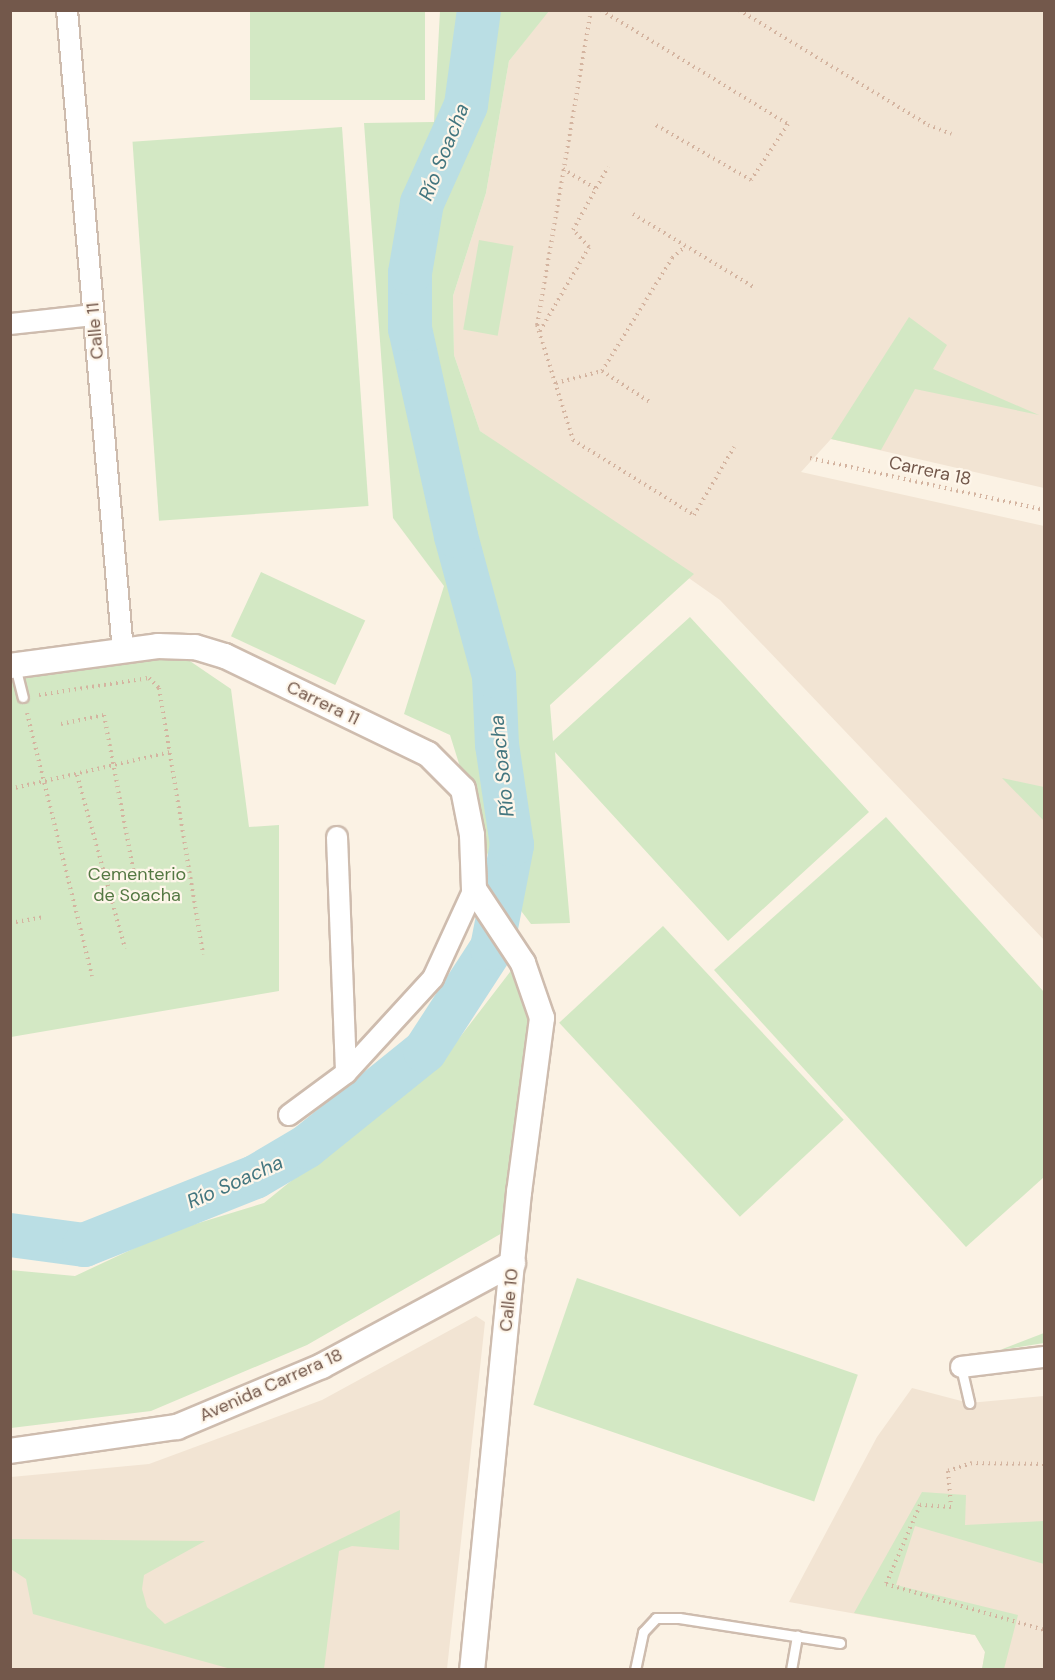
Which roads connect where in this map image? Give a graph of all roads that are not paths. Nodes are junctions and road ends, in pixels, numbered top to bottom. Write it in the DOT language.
graph roads {
  1 [pos="67,10"];
  2 [pos="93,315"];
  3 [pos="10,324"];
  4 [pos="123,651"];
  5 [pos="12,662"];
  6 [pos="23,698"];
  7 [pos="337,837"];
  8 [pos="478,896"];
  9 [pos="346,1073"];
  10 [pos="289,1115"];
  11 [pos="513,1263"];
  12 [pos="1044,1357"];
  13 [pos="961,1367"];
  14 [pos="969,1403"];
  15 [pos="10,1451"];
  16 [pos="797,1636"];
  17 [pos="840,1643"];
  18 [pos="472,1670"];
  19 [pos="635,1670"];
  20 [pos="790,1670"];
  1 -- 2 [label="street, Calle 11"];
  2 -- 3 [label="street"];
  2 -- 4 [label="street, Calle 11"];
  4 -- 5 [label="street, Carrera 11"];
  4 -- 8 [label="street, Carrera 11"];
  5 -- 6 [label="lane"];
  7 -- 9 [label="street"];
  8 -- 9 [label="street"];
  8 -- 11 [label="street, Calle 10"];
  9 -- 10 [label="street"];
  11 -- 15 [label="street, Avenida Carrera 18"];
  11 -- 18 [label="street, Calle 10"];
  12 -- 13 [label="street"];
  13 -- 14 [label="lane"];
  16 -- 17 [label="lane"];
  16 -- 19 [label="lane"];
  16 -- 20 [label="lane"];
}
